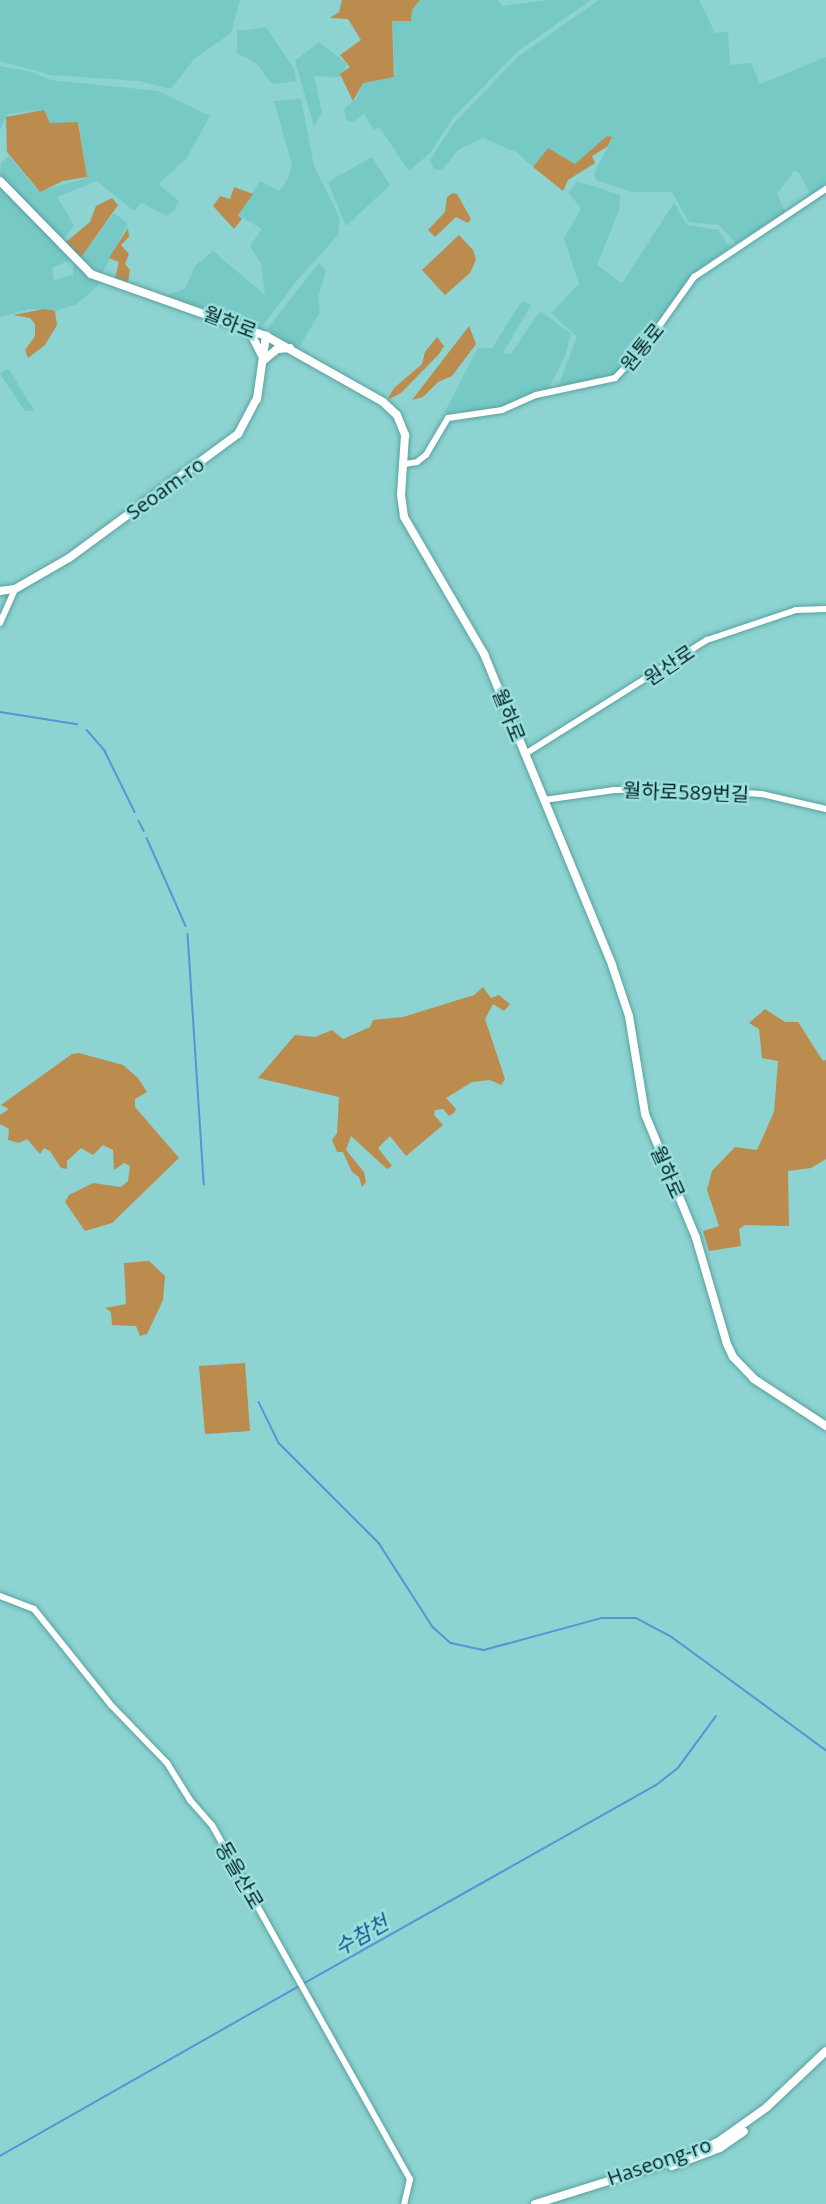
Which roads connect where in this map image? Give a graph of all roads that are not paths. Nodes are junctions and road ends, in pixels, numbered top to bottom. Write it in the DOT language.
graph roads {
  1 [pos="0,181"];
  2 [pos="826,189"];
  3 [pos="246,327"];
  4 [pos="266,336"];
  5 [pos="290,348"];
  6 [pos="263,361"];
  7 [pos="405,464"];
  8 [pos="15,589"];
  9 [pos="0,591"];
  10 [pos="826,609"];
  11 [pos="0,623"];
  12 [pos="525,754"];
  13 [pos="544,800"];
  14 [pos="826,809"];
  15 [pos="826,1426"];
  16 [pos="0,1596"];
  17 [pos="826,2051"];
  18 [pos="826,2057"];
  19 [pos="404,2204"];
  20 [pos="535,2204"];
  21 [pos="544,2204"];
  1 -- 3 [label="street, 월하로"];
  2 -- 7 [label="street, 원통로"];
  3 -- 4 [label="street, 월하로"];
  3 -- 6 [label="street"];
  4 -- 5 [label="street, 월하로"];
  4 -- 6 [label="street, Seoam-ro"];
  5 -- 6 [label="street"];
  5 -- 7 [label="street, 월하로"];
  6 -- 8 [label="street, Seoam-ro"];
  7 -- 12 [label="street, 월하로"];
  8 -- 9 [label="street, Seoam-ro"];
  8 -- 11 [label="street"];
  10 -- 12 [label="street, 원산로"];
  12 -- 13 [label="street, 월하로"];
  13 -- 14 [label="street, 월하로589번길"];
  13 -- 15 [label="street, 월하로"];
  16 -- 19 [label="street, 동을산로"];
  17 -- 20 [label="street, Haseong-ro"];
  18 -- 21 [label="street, Haseong-ro"];
}
